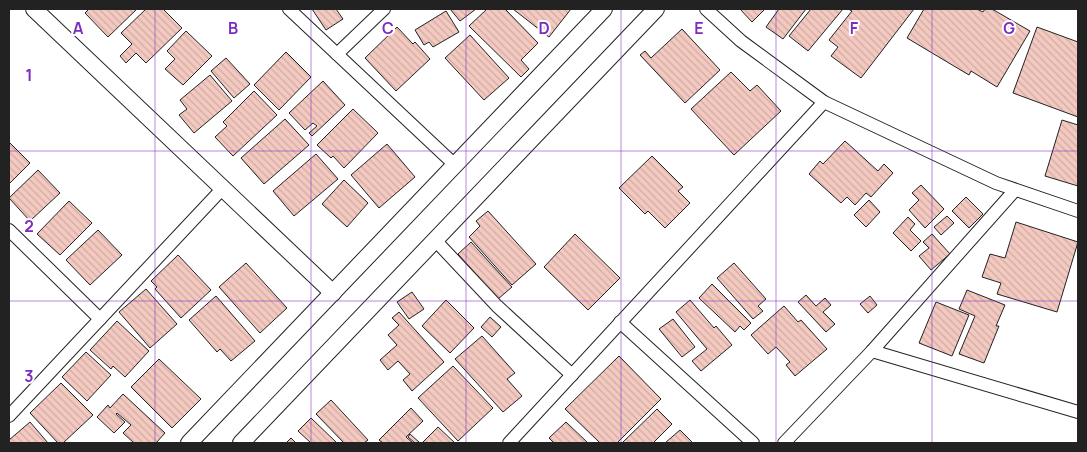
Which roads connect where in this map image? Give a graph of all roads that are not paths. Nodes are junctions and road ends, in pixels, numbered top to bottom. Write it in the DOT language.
graph roads {
  1 [pos="34,9"];
  2 [pos="289,9"];
  3 [pos="384,9"];
  4 [pos="604,9"];
  5 [pos="656,9"];
  6 [pos="706,9"];
  7 [pos="338,54"];
  8 [pos="824,102"];
  9 [pos="455,165"];
  10 [pos="223,188"];
  11 [pos="1015,190"];
  12 [pos="1078,211"];
  13 [pos="9,230"];
  14 [pos="436,241"];
  15 [pos="333,293"];
  16 [pos="100,319"];
  17 [pos="620,322"];
  18 [pos="872,351"];
  19 [pos="572,375"];
  20 [pos="1078,412"];
  21 [pos="9,416"];
  22 [pos="189,443"];
  23 [pos="241,443"];
  24 [pos="508,443"];
  25 [pos="753,443"];
  26 [pos="784,443"];
  1 -- 10 [label="street"];
  2 -- 7 [label="street"];
  3 -- 7 [label="street"];
  4 -- 9 [label="street"];
  5 -- 14 [label="street"];
  6 -- 8 [label="street"];
  7 -- 9 [label="street"];
  8 -- 11 [label="street"];
  8 -- 17 [label="street"];
  9 -- 15 [label="street"];
  10 -- 15 [label="street"];
  10 -- 16 [label="street"];
  11 -- 12 [label="street"];
  11 -- 18 [label="street"];
  13 -- 16 [label="street"];
  14 -- 19 [label="street"];
  14 -- 23 [label="street"];
  15 -- 22 [label="street"];
  16 -- 21 [label="street"];
  17 -- 19 [label="street"];
  17 -- 25 [label="street"];
  18 -- 20 [label="street"];
  18 -- 26 [label="street"];
  19 -- 24 [label="street"];
}
